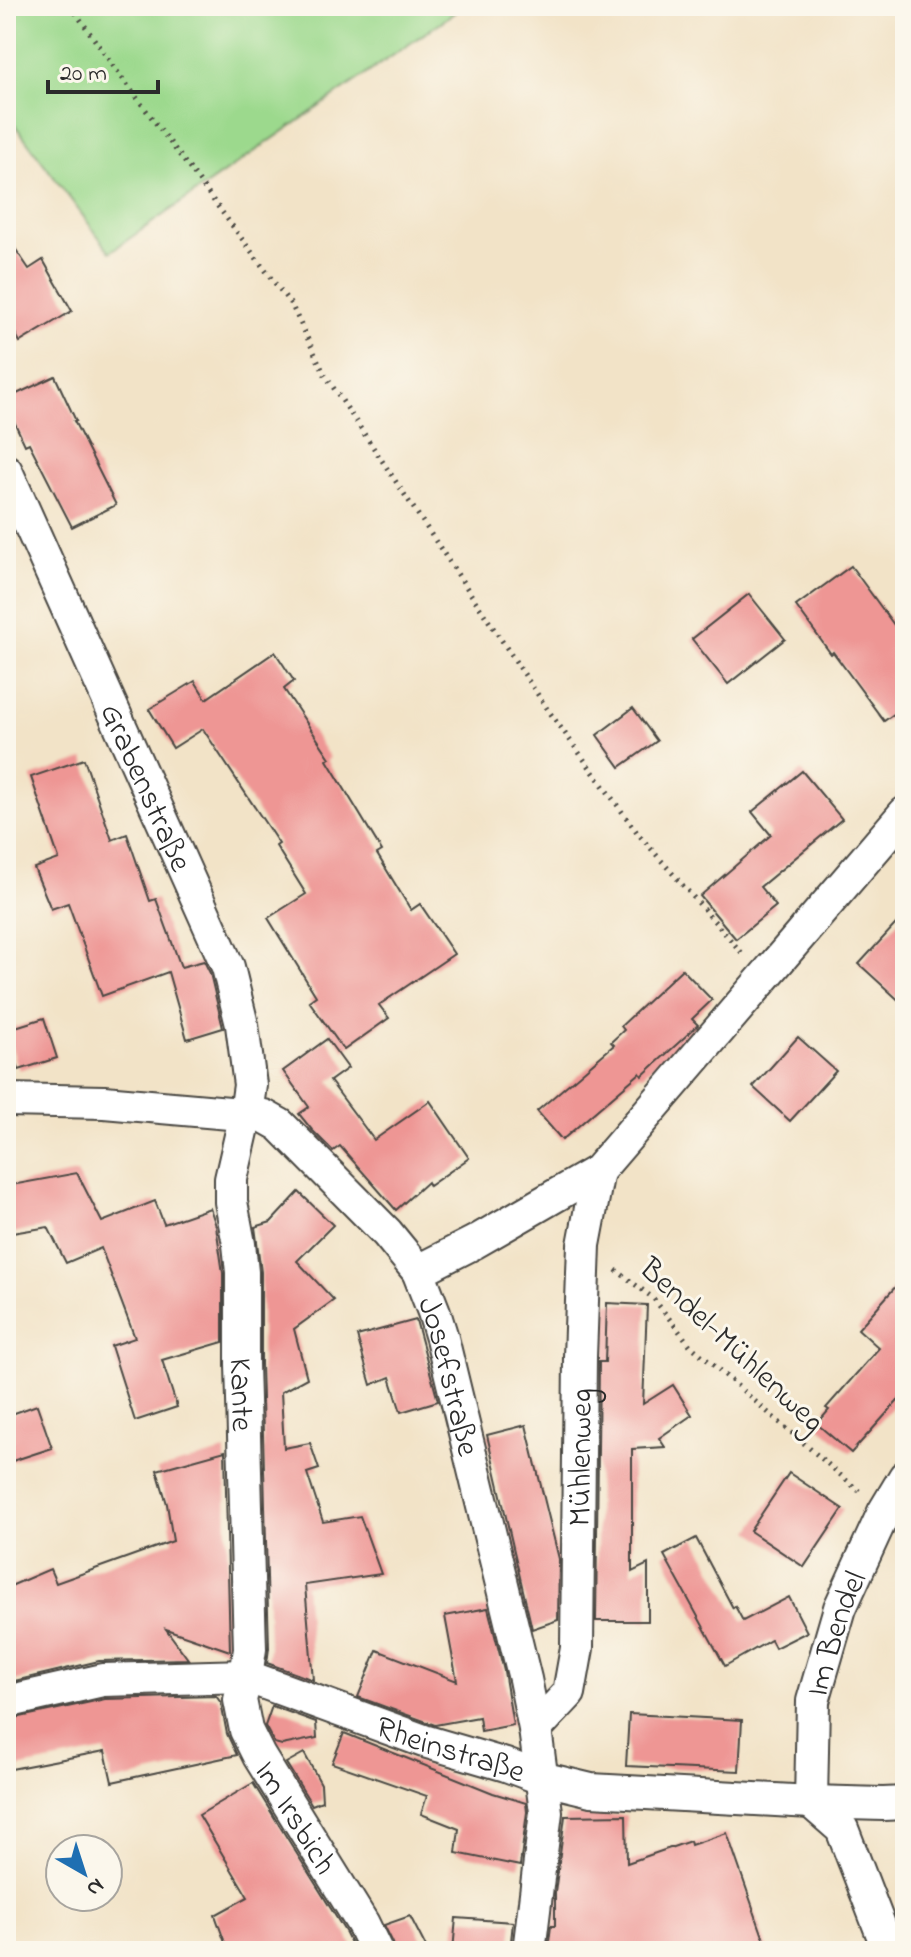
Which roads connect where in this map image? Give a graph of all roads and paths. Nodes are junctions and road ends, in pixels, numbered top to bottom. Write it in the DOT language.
graph roads {
  1 [pos="71,6"];
  2 [pos="6,471"];
  3 [pos="905,813"];
  4 [pos="764,978"];
  5 [pos="6,1100"];
  6 [pos="246,1114"];
  7 [pos="598,1171"];
  8 [pos="584,1245"];
  9 [pos="418,1271"];
  10 [pos="905,1477"];
  11 [pos="884,1512"];
  12 [pos="246,1676"];
  13 [pos="6,1702"];
  14 [pos="535,1729"];
  15 [pos="541,1778"];
  16 [pos="811,1802"];
  17 [pos="905,1803"];
  18 [pos="376,1951"];
  19 [pos="529,1951"];
  20 [pos="889,1951"];
  1 -- 4 [label="path"];
  2 -- 6 [label="street, Grabenstraße"];
  3 -- 4 [label="street, Mühlenweg"];
  4 -- 7 [label="street, Mühlenweg"];
  5 -- 6 [label="street, Josefstraße"];
  6 -- 9 [label="street, Josefstraße"];
  6 -- 12 [label="street, Kante"];
  7 -- 8 [label="street, Mühlenweg"];
  7 -- 9 [label="street, Mühlenweg"];
  8 -- 11 [label="path, Bendel-Mühlenweg"];
  8 -- 14 [label="street, Mühlenweg"];
  9 -- 14 [label="street, Josefstraße"];
  10 -- 11 [label="street, Im Bendel"];
  11 -- 16 [label="street, Im Bendel"];
  12 -- 13 [label="street, Rheinstraße"];
  12 -- 15 [label="street, Rheinstraße"];
  12 -- 18 [label="street, Im Irsbich"];
  14 -- 15 [label="street, Josefstraße"];
  15 -- 16 [label="street, Rheinstraße"];
  15 -- 19 [label="street, Josefstraße"];
  16 -- 17 [label="street, Rheinstraße"];
  16 -- 20 [label="street"];
}
